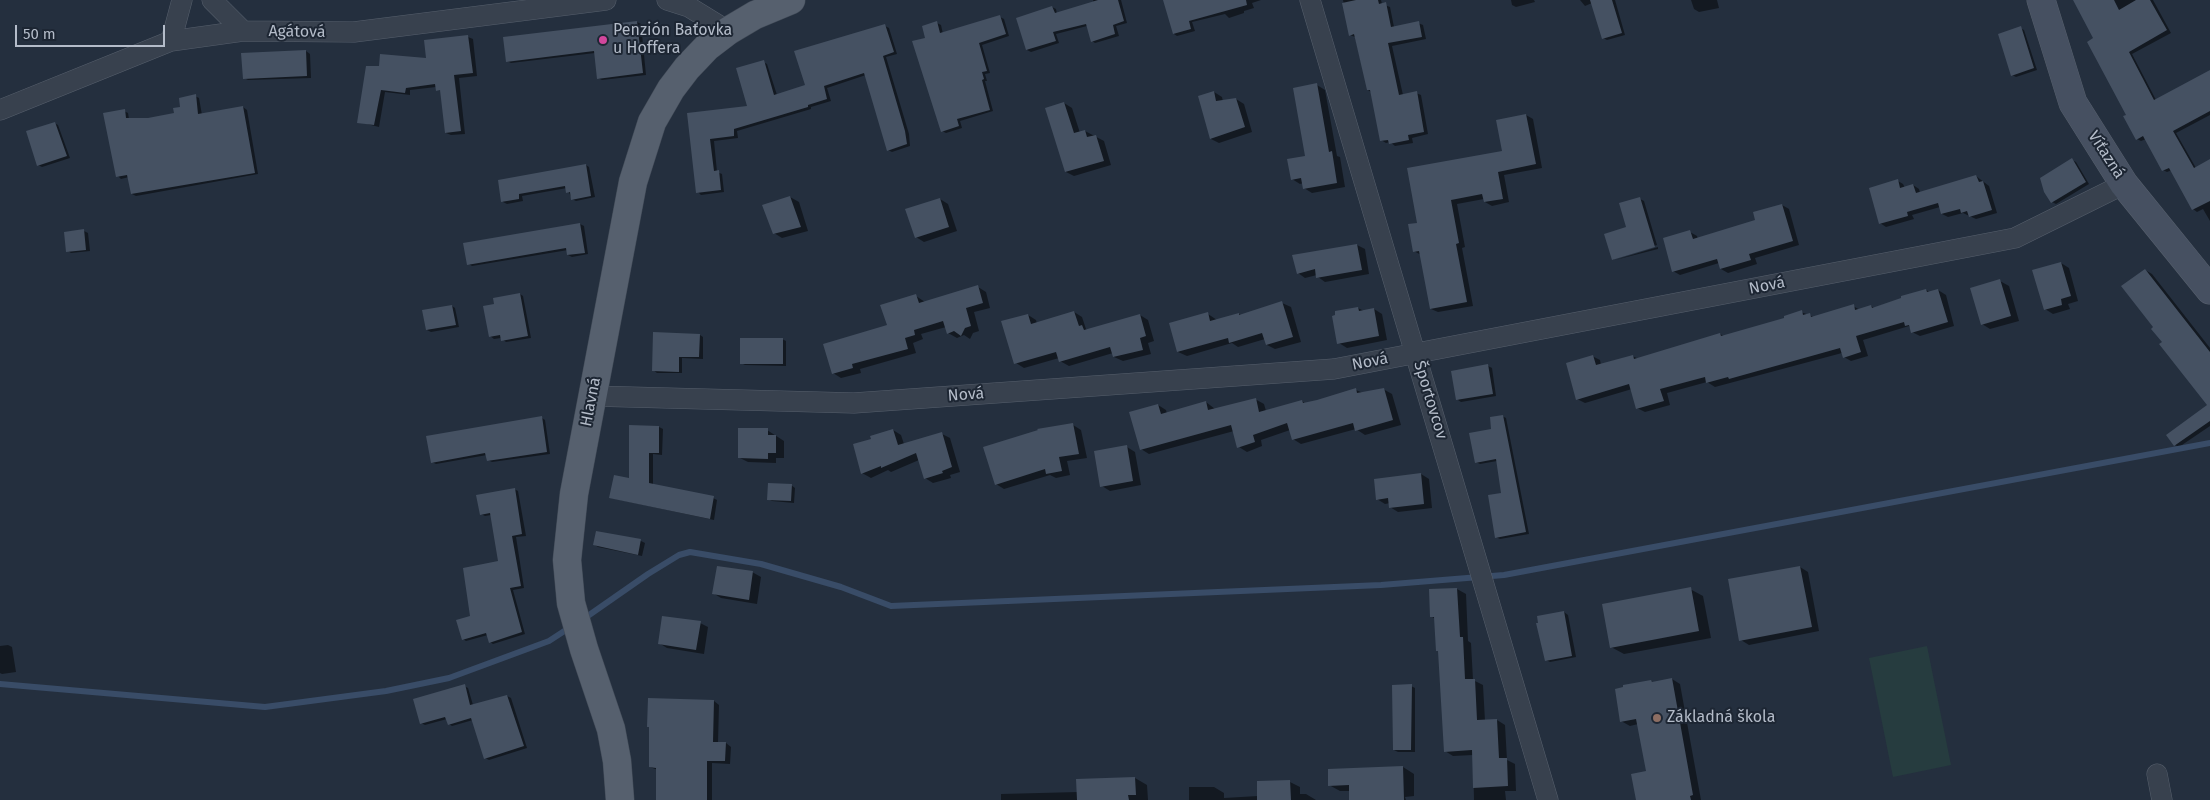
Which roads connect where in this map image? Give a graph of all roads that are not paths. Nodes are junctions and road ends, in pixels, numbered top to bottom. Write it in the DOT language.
graph roads {
  1 [pos="182,0"];
  2 [pos="212,0"];
  3 [pos="606,0"];
  4 [pos="666,0"];
  5 [pos="791,0"];
  6 [pos="1310,0"];
  7 [pos="2041,0"];
  8 [pos="243,31"];
  9 [pos="728,31"];
  10 [pos="171,41"];
  11 [pos="0,110"];
  12 [pos="2124,184"];
  13 [pos="2210,290"];
  14 [pos="1416,354"];
  15 [pos="592,396"];
  16 [pos="2157,774"];
  17 [pos="620,800"];
  18 [pos="1548,800"];
  19 [pos="2162,800"];
  1 -- 10 [label="street"];
  2 -- 8 [label="street"];
  3 -- 8 [label="street, Agátová"];
  4 -- 9 [label="street"];
  5 -- 9 [label="main road, Hlavná"];
  6 -- 14 [label="street, Športovcov"];
  7 -- 12 [label="main road, Víťazná"];
  8 -- 10 [label="street, Agátová"];
  9 -- 15 [label="main road, Hlavná"];
  10 -- 11 [label="street, Agátová"];
  12 -- 13 [label="main road, Víťazná"];
  12 -- 14 [label="street, Nová"];
  14 -- 15 [label="street, Nová"];
  14 -- 18 [label="street, Športovcov"];
  15 -- 17 [label="main road, Hlavná"];
  16 -- 19 [label="street"];
}
